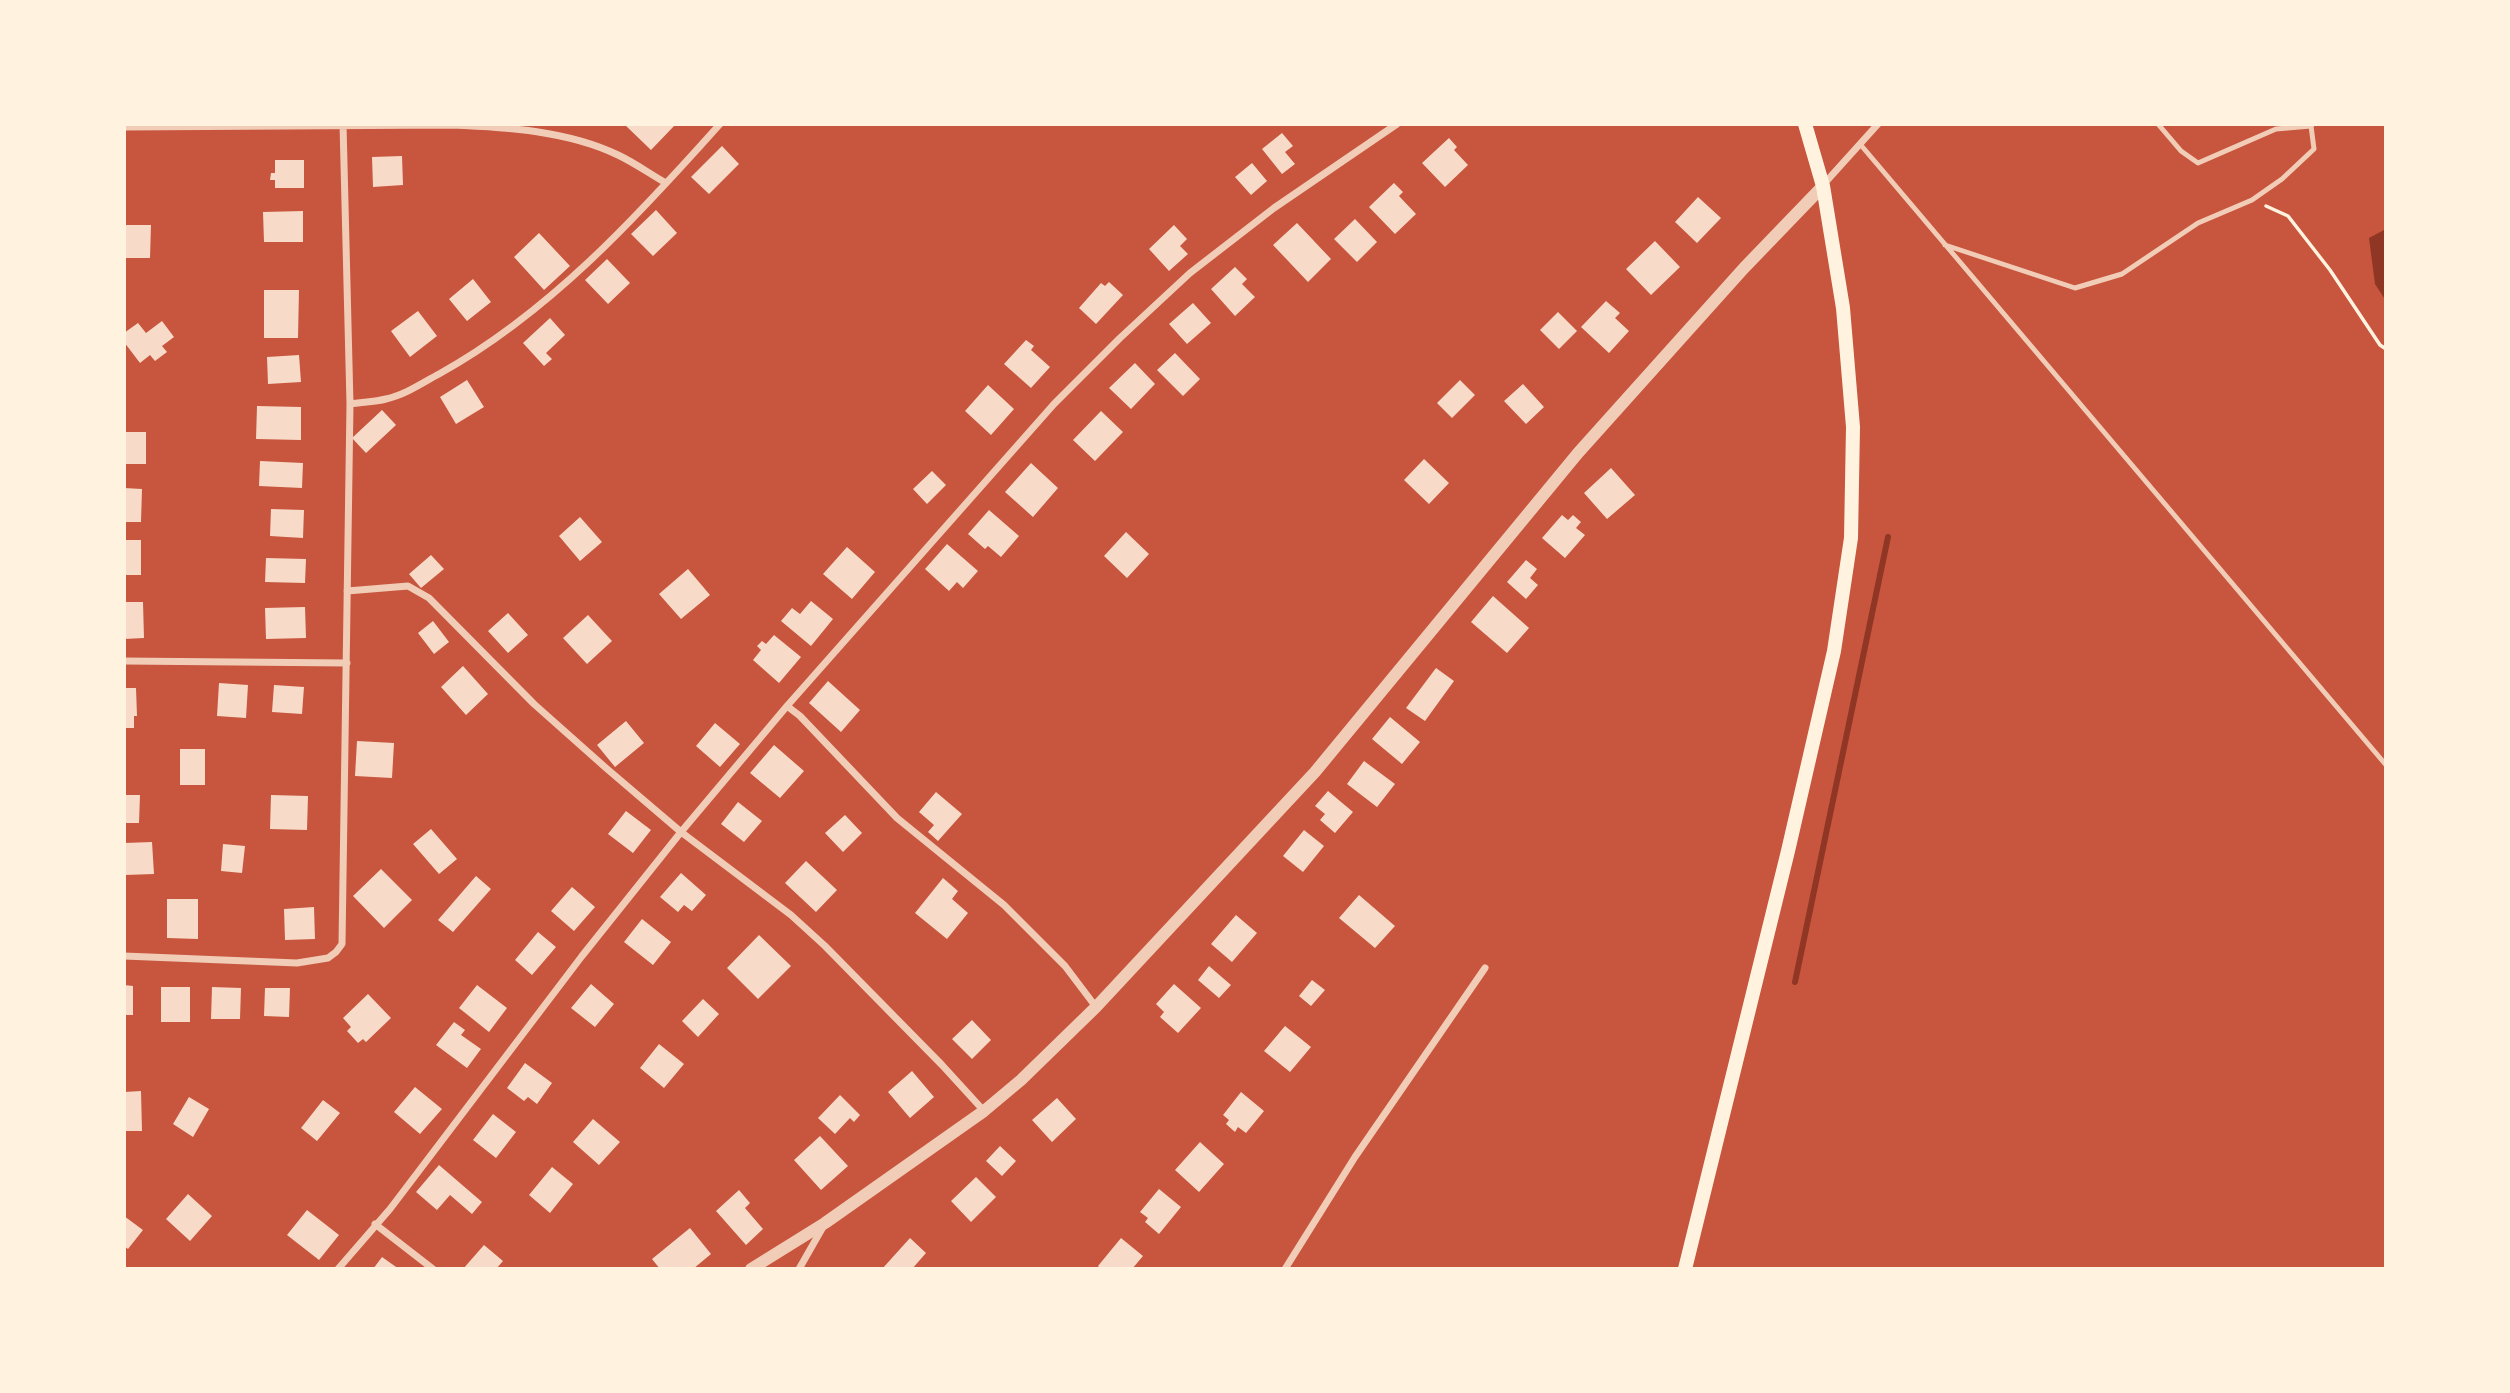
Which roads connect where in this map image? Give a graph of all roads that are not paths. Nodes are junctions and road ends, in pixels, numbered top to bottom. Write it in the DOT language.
graph roads {
  1 [pos="720,124"];
  2 [pos="1397,124"];
  3 [pos="1805,124"];
  4 [pos="1878,124"];
  5 [pos="2158,124"];
  6 [pos="343,125"];
  7 [pos="2312,125"];
  8 [pos="124,127"];
  9 [pos="1860,145"];
  10 [pos="666,183"];
  11 [pos="1823,186"];
  12 [pos="1945,245"];
  13 [pos="349,404"];
  14 [pos="347,592"];
  15 [pos="124,661"];
  16 [pos="347,663"];
  17 [pos="786,706"];
  18 [pos="2386,765"];
  19 [pos="681,832"];
  20 [pos="124,956"];
  21 [pos="1485,968"];
  22 [pos="1096,1007"];
  23 [pos="984,1111"];
  24 [pos="825,1223"];
  25 [pos="375,1224"];
  26 [pos="338,1269"];
  27 [pos="433,1269"];
  28 [pos="751,1269"];
  29 [pos="799,1269"];
  30 [pos="1285,1269"];
  31 [pos="1685,1269"];
  1 -- 10 [label="street"];
  2 -- 17 [label="street"];
  3 -- 11 [label="main road"];
  4 -- 9 [label="street"];
  5 -- 7 [label="lane"];
  6 -- 8 [label="street"];
  6 -- 10 [label="street"];
  6 -- 13 [label="street"];
  7 -- 12 [label="lane"];
  9 -- 11 [label="street"];
  9 -- 12 [label="lane"];
  10 -- 13 [label="street"];
  11 -- 22 [label="street"];
  11 -- 31 [label="main road"];
  12 -- 18 [label="lane"];
  13 -- 14 [label="street"];
  14 -- 16 [label="street"];
  14 -- 19 [label="street"];
  15 -- 16 [label="street"];
  16 -- 20 [label="street"];
  17 -- 19 [label="street"];
  17 -- 22 [label="street"];
  19 -- 23 [label="street"];
  19 -- 25 [label="street"];
  21 -- 30 [label="street"];
  22 -- 23 [label="street"];
  23 -- 24 [label="street"];
  24 -- 28 [label="street"];
  24 -- 29 [label="street"];
  25 -- 26 [label="street"];
  25 -- 27 [label="street"];
}
